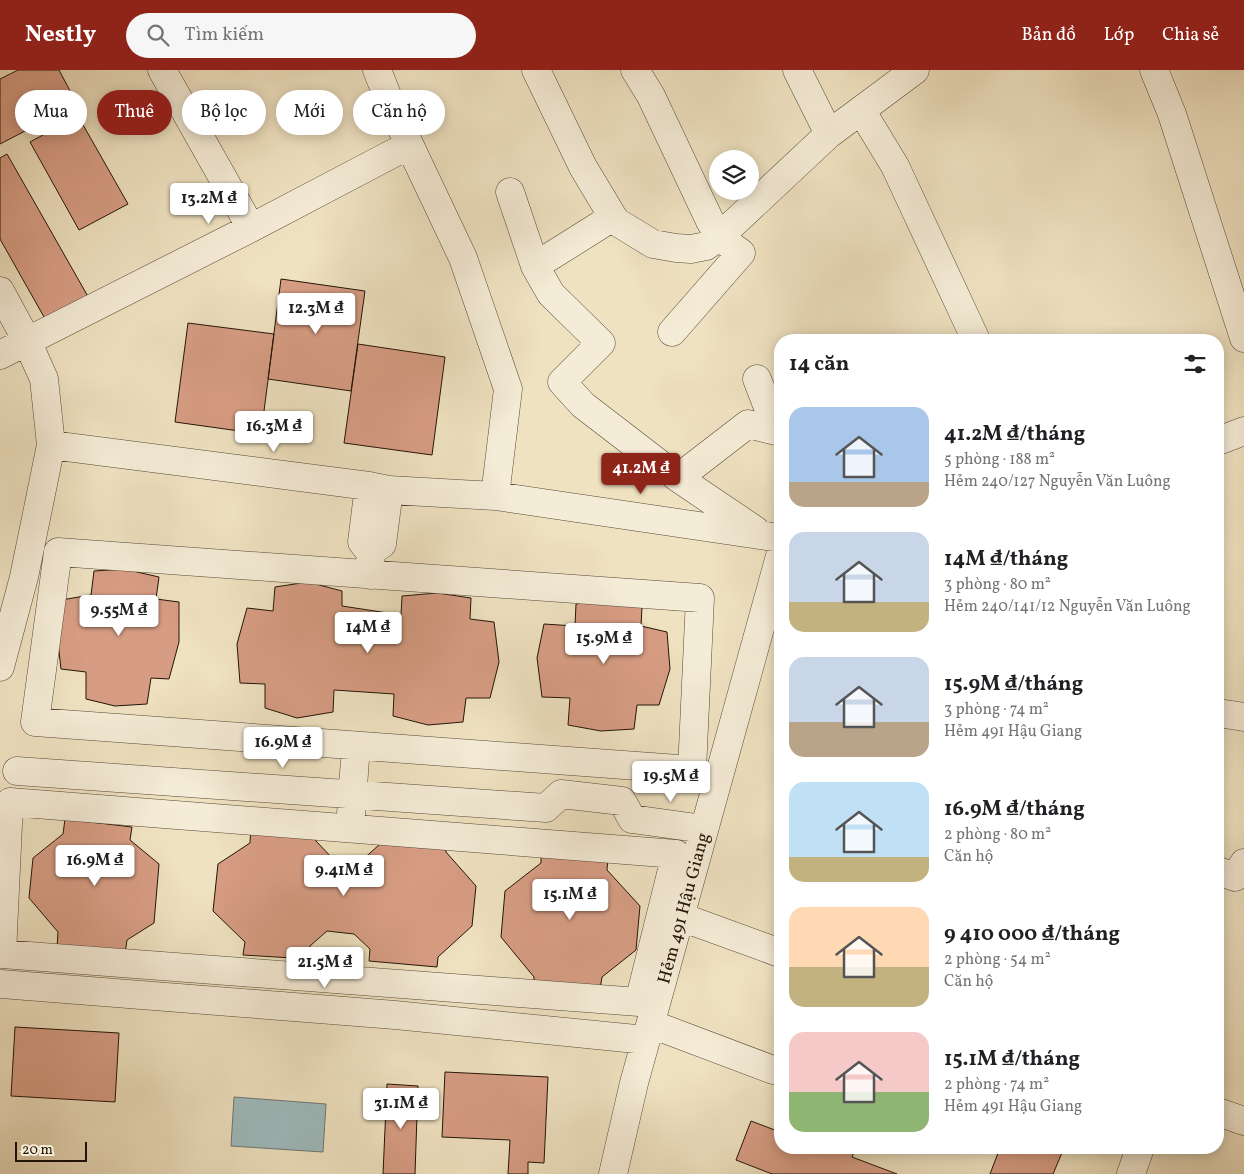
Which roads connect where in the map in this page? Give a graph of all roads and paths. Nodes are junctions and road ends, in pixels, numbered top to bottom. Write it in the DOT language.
graph roads {
  1 [pos="162,70"];
  2 [pos="377,70"];
  3 [pos="536,70"];
  4 [pos="635,70"];
  5 [pos="797,70"];
  6 [pos="914,70"];
  7 [pos="1154,70"];
  8 [pos="861,110"];
  9 [pos="829,134"];
  10 [pos="409,144"];
  11 [pos="510,192"];
  12 [pos="613,217"];
  13 [pos="251,228"];
  14 [pos="719,237"];
  15 [pos="535,266"];
  16 [pos="0,291"];
  17 [pos="1243,328"];
  18 [pos="672,332"];
  19 [pos="973,334"];
  20 [pos="27,341"];
  21 [pos="0,355"];
  22 [pos="757,379"];
  23 [pos="774,422"];
  24 [pos="774,431"];
  25 [pos="1244,431"];
  26 [pos="1224,439"];
  27 [pos="51,446"];
  28 [pos="678,478"];
  29 [pos="379,488"];
  30 [pos="495,496"];
  31 [pos="771,537"];
  32 [pos="370,563"];
  33 [pos="774,578"];
  34 [pos="0,667"];
  35 [pos="1224,713"];
  36 [pos="1244,717"];
  37 [pos="356,746"];
  38 [pos="17,771"];
  39 [pos="352,795"];
  40 [pos="350,829"];
  41 [pos="704,829"];
  42 [pos="1244,863"];
  43 [pos="1224,873"];
  44 [pos="681,917"];
  45 [pos="774,951"];
  46 [pos="270,975"];
  47 [pos="1,984"];
  48 [pos="398,984"];
  49 [pos="267,1005"];
  50 [pos="395,1015"];
  51 [pos="648,1032"];
  52 [pos="773,1070"];
  53 [pos="1224,1114"];
  54 [pos="1244,1121"];
  55 [pos="1138,1154"];
  56 [pos="613,1174"];
  57 [pos="1131,1174"];
  1 -- 13 [label="street"];
  2 -- 10 [label="street"];
  3 -- 12 [label="street"];
  4 -- 14 [label="street"];
  5 -- 9 [label="street"];
  6 -- 8 [label="street"];
  7 -- 17 [label="street"];
  8 -- 9 [label="street"];
  8 -- 19 [label="street"];
  9 -- 14 [label="street"];
  10 -- 13 [label="street"];
  10 -- 30 [label="street"];
  11 -- 15 [label="street"];
  12 -- 14 [label="street"];
  12 -- 15 [label="street"];
  13 -- 20 [label="street"];
  14 -- 18 [label="street"];
  15 -- 28 [label="street"];
  16 -- 20 [label="street"];
  20 -- 21 [label="street"];
  20 -- 27 [label="street"];
  22 -- 23 [label="street"];
  24 -- 28 [label="street"];
  25 -- 26 [label="street"];
  27 -- 29 [label="street"];
  27 -- 34 [label="street"];
  28 -- 31 [label="street"];
  29 -- 30 [label="street"];
  29 -- 32 [label="street"];
  30 -- 31 [label="street"];
  32 -- 37 [label="street"];
  32 -- 37 [label="street"];
  33 -- 41 [label="street, Hẻm 491 Hậu Giang"];
  35 -- 36 [label="street"];
  37 -- 39 [label="street"];
  38 -- 39 [label="street"];
  39 -- 40 [label="street"];
  39 -- 41 [label="street"];
  40 -- 46 [label="street"];
  40 -- 48 [label="street"];
  41 -- 44 [label="street, Hẻm 491 Hậu Giang"];
  42 -- 43 [label="street"];
  44 -- 45 [label="street"];
  44 -- 51 [label="street, Hẻm 491 Hậu Giang"];
  46 -- 48 [label="street"];
  46 -- 49 [label="street"];
  47 -- 49 [label="street"];
  48 -- 50 [label="street"];
  49 -- 50 [label="street"];
  50 -- 51 [label="street"];
  51 -- 52 [label="street"];
  51 -- 56 [label="street, Hẻm 491 Hậu Giang"];
  53 -- 54 [label="street"];
  55 -- 57 [label="street"];
}
